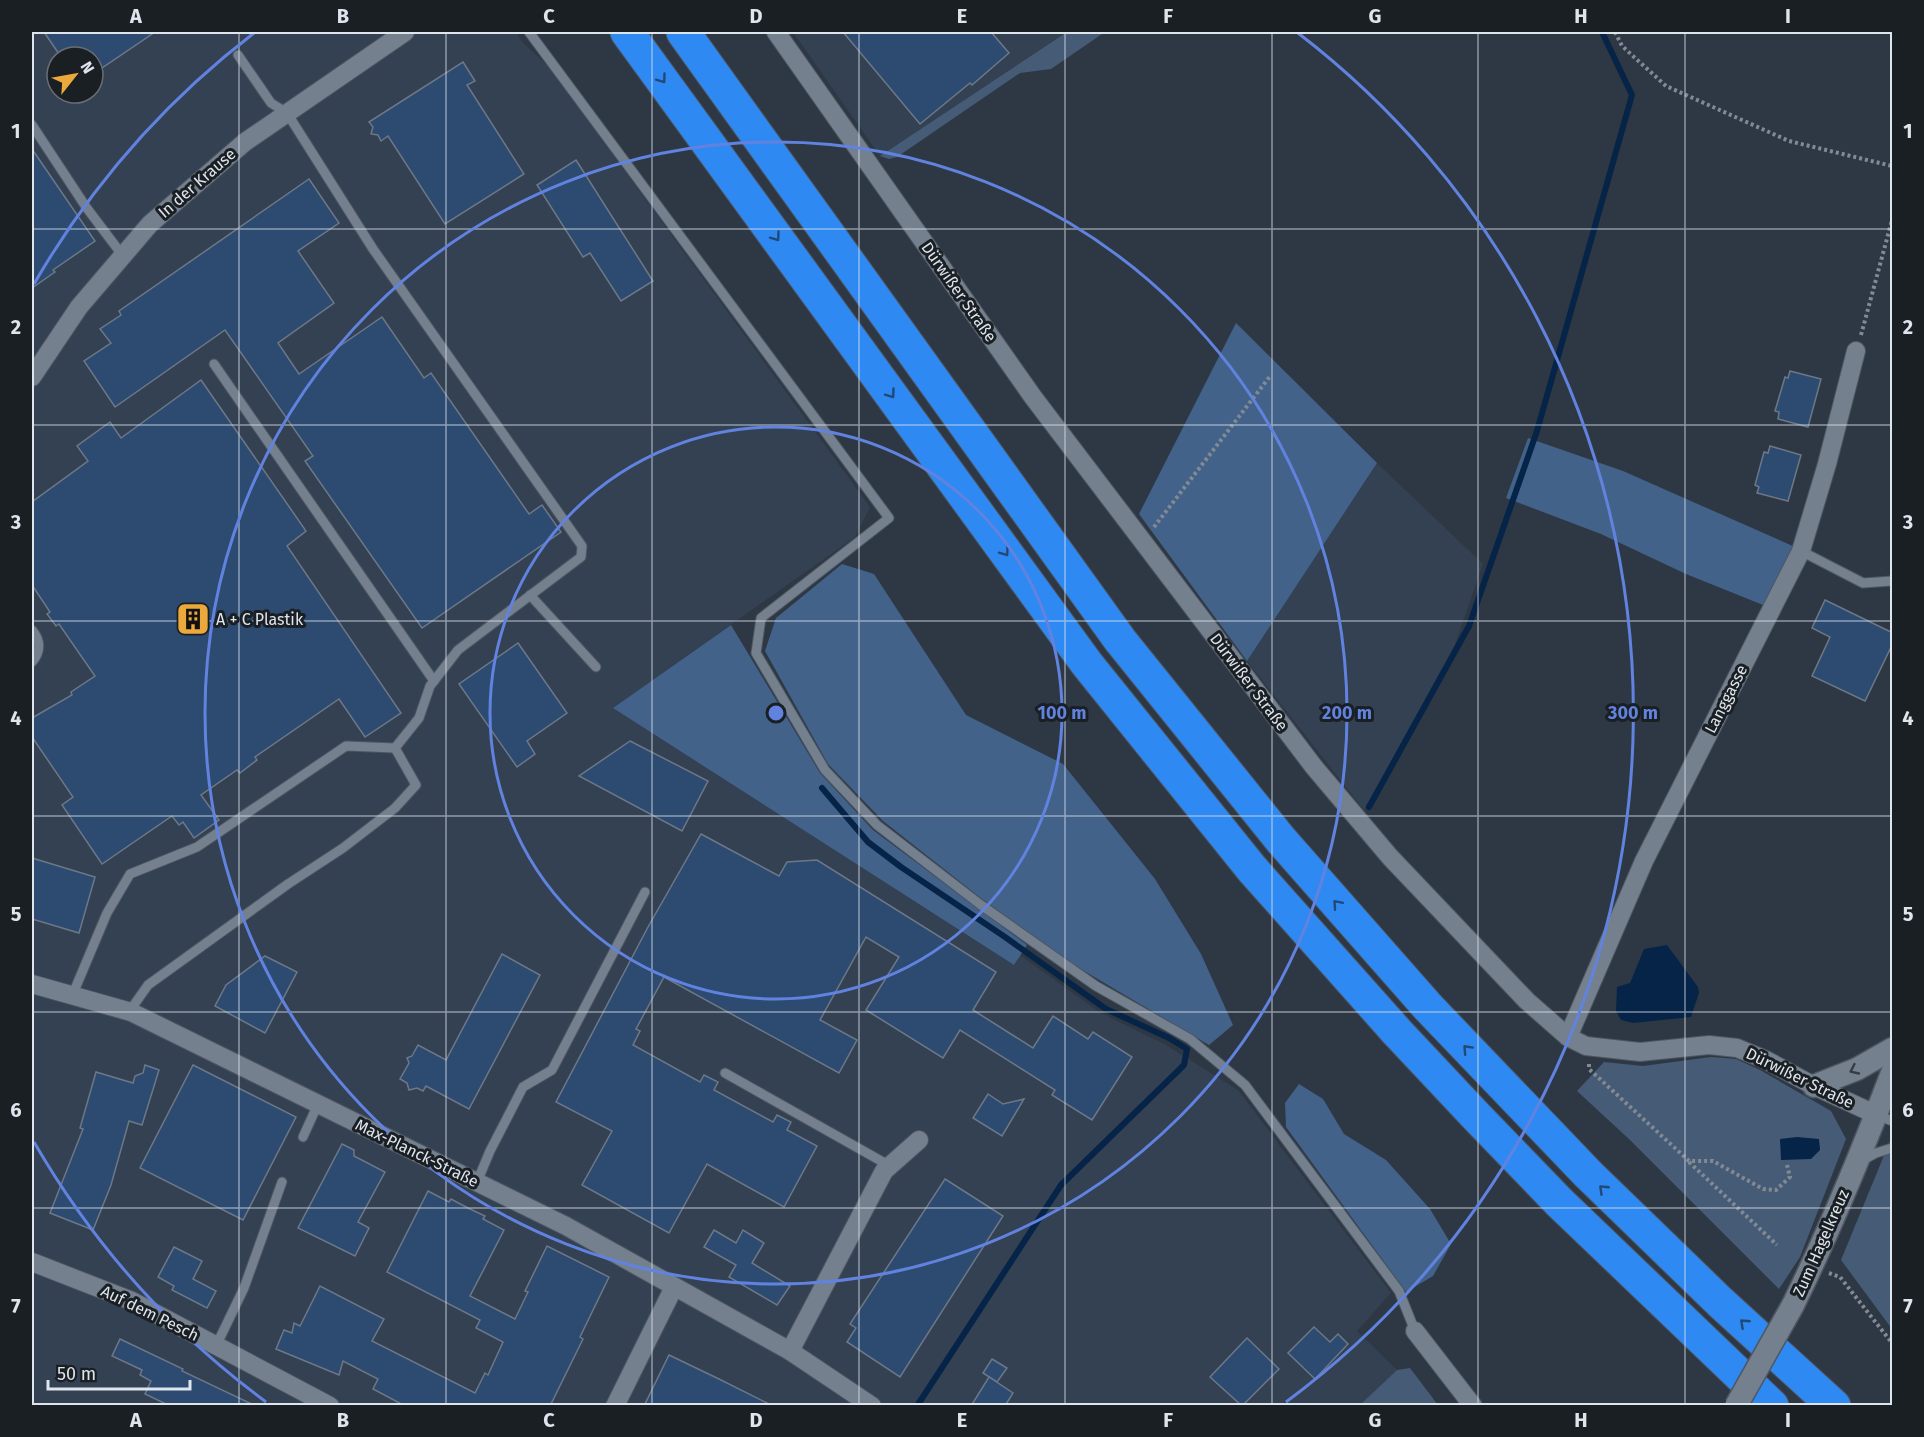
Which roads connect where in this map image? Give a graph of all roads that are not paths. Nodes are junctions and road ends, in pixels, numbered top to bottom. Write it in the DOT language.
graph roads {
  1 [pos="405,32"];
  2 [pos="529,32"];
  3 [pos="627,32"];
  4 [pos="683,32"];
  5 [pos="776,32"];
  6 [pos="238,55"];
  7 [pos="286,113"];
  8 [pos="32,125"];
  9 [pos="123,256"];
  10 [pos="1856,351"];
  11 [pos="214,364"];
  12 [pos="33,372"];
  13 [pos="1801,551"];
  14 [pos="1893,581"];
  15 [pos="530,595"];
  16 [pos="32,630"];
  17 [pos="32,662"];
  18 [pos="596,667"];
  19 [pos="434,681"];
  20 [pos="395,748"];
  21 [pos="645,892"];
  22 [pos="32,984"];
  23 [pos="72,996"];
  24 [pos="129,1012"];
  25 [pos="1568,1037"];
  26 [pos="1893,1049"];
  27 [pos="725,1073"];
  28 [pos="1893,1073"];
  29 [pos="1814,1086"];
  30 [pos="318,1104"];
  31 [pos="1885,1118"];
  32 [pos="303,1137"];
  33 [pos="919,1140"];
  34 [pos="1893,1148"];
  35 [pos="1856,1164"];
  36 [pos="890,1166"];
  37 [pos="282,1182"];
  38 [pos="477,1182"];
  39 [pos="32,1262"];
  40 [pos="674,1287"];
  41 [pos="1415,1331"];
  42 [pos="216,1346"];
  43 [pos="790,1351"];
  44 [pos="330,1406"];
  45 [pos="615,1406"];
  46 [pos="872,1406"];
  47 [pos="1473,1406"];
  48 [pos="1736,1406"];
  49 [pos="1772,1406"];
  50 [pos="1834,1406"];
  1 -- 7 [label="street, In der Krause"];
  2 -- 41 [label="lane"];
  3 -- 49 [label="highway, one-way"];
  50 -- 4 [label="highway, one-way"];
  5 -- 25 [label="street, Dürwißer Straße"];
  6 -- 7 [label="lane"];
  7 -- 9 [label="street, In der Krause"];
  7 -- 15 [label="lane"];
  8 -- 9 [label="lane"];
  9 -- 12 [label="street, In der Krause"];
  10 -- 13 [label="street, Langgasse"];
  11 -- 19 [label="lane"];
  13 -- 14 [label="lane"];
  13 -- 25 [label="street, Langgasse"];
  15 -- 18 [label="lane"];
  15 -- 19 [label="lane"];
  16 -- 17 [label="lane"];
  19 -- 20 [label="lane"];
  20 -- 23 [label="lane"];
  20 -- 24 [label="lane"];
  21 -- 38 [label="lane"];
  22 -- 23 [label="street, Max-Planck-Straße"];
  23 -- 24 [label="street, Max-Planck-Straße"];
  24 -- 30 [label="street, Max-Planck-Straße"];
  25 -- 29 [label="street, Dürwißer Straße"];
  26 -- 29 [label="street, one-way"];
  27 -- 36 [label="lane"];
  28 -- 31 [label="street, Zum Hagelkreuz"];
  29 -- 31 [label="street, Dürwißer Straße"];
  30 -- 32 [label="lane"];
  30 -- 38 [label="street, Max-Planck-Straße"];
  31 -- 35 [label="street, Zum Hagelkreuz"];
  33 -- 36 [label="street"];
  34 -- 35 [label="lane"];
  35 -- 48 [label="street, Zum Hagelkreuz, bridge"];
  36 -- 43 [label="street"];
  37 -- 42 [label="lane"];
  38 -- 40 [label="street, Max-Planck-Straße"];
  39 -- 42 [label="street, Auf dem Pesch"];
  40 -- 43 [label="street, Max-Planck-Straße"];
  40 -- 45 [label="street"];
  41 -- 47 [label="street"];
  42 -- 44 [label="street, Auf dem Pesch"];
  43 -- 46 [label="street, Max-Planck-Straße"];
}
